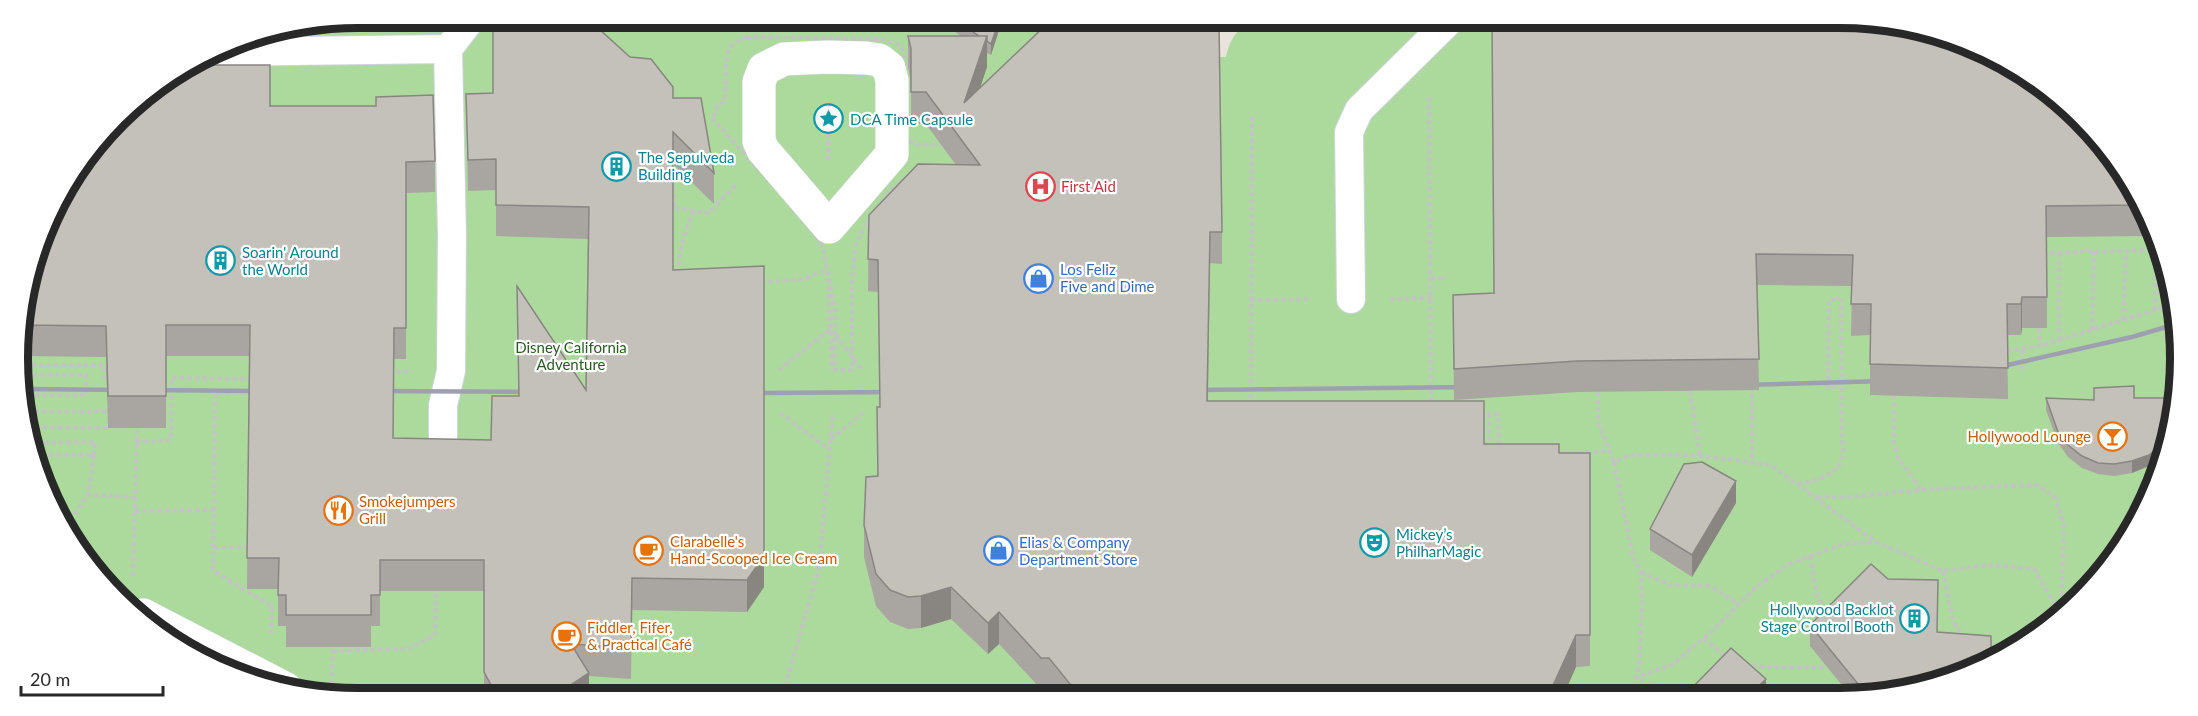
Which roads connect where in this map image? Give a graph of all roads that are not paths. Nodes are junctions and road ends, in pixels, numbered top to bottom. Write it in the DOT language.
graph roads {
  1 [pos="464,28"];
  2 [pos="1442,28"];
  3 [pos="828,43"];
  4 [pos="448,49"];
  5 [pos="238,52"];
  6 [pos="1351,299"];
  7 [pos="443,438"];
  8 [pos="173,630"];
  9 [pos="240,665"];
  1 -- 4 [label="lane"];
  2 -- 6 [label="lane"];
  3 -- 3 [label="street"];
  4 -- 5 [label="lane"];
  4 -- 7 [label="lane"];
  8 -- 9 [label="street"];
}
